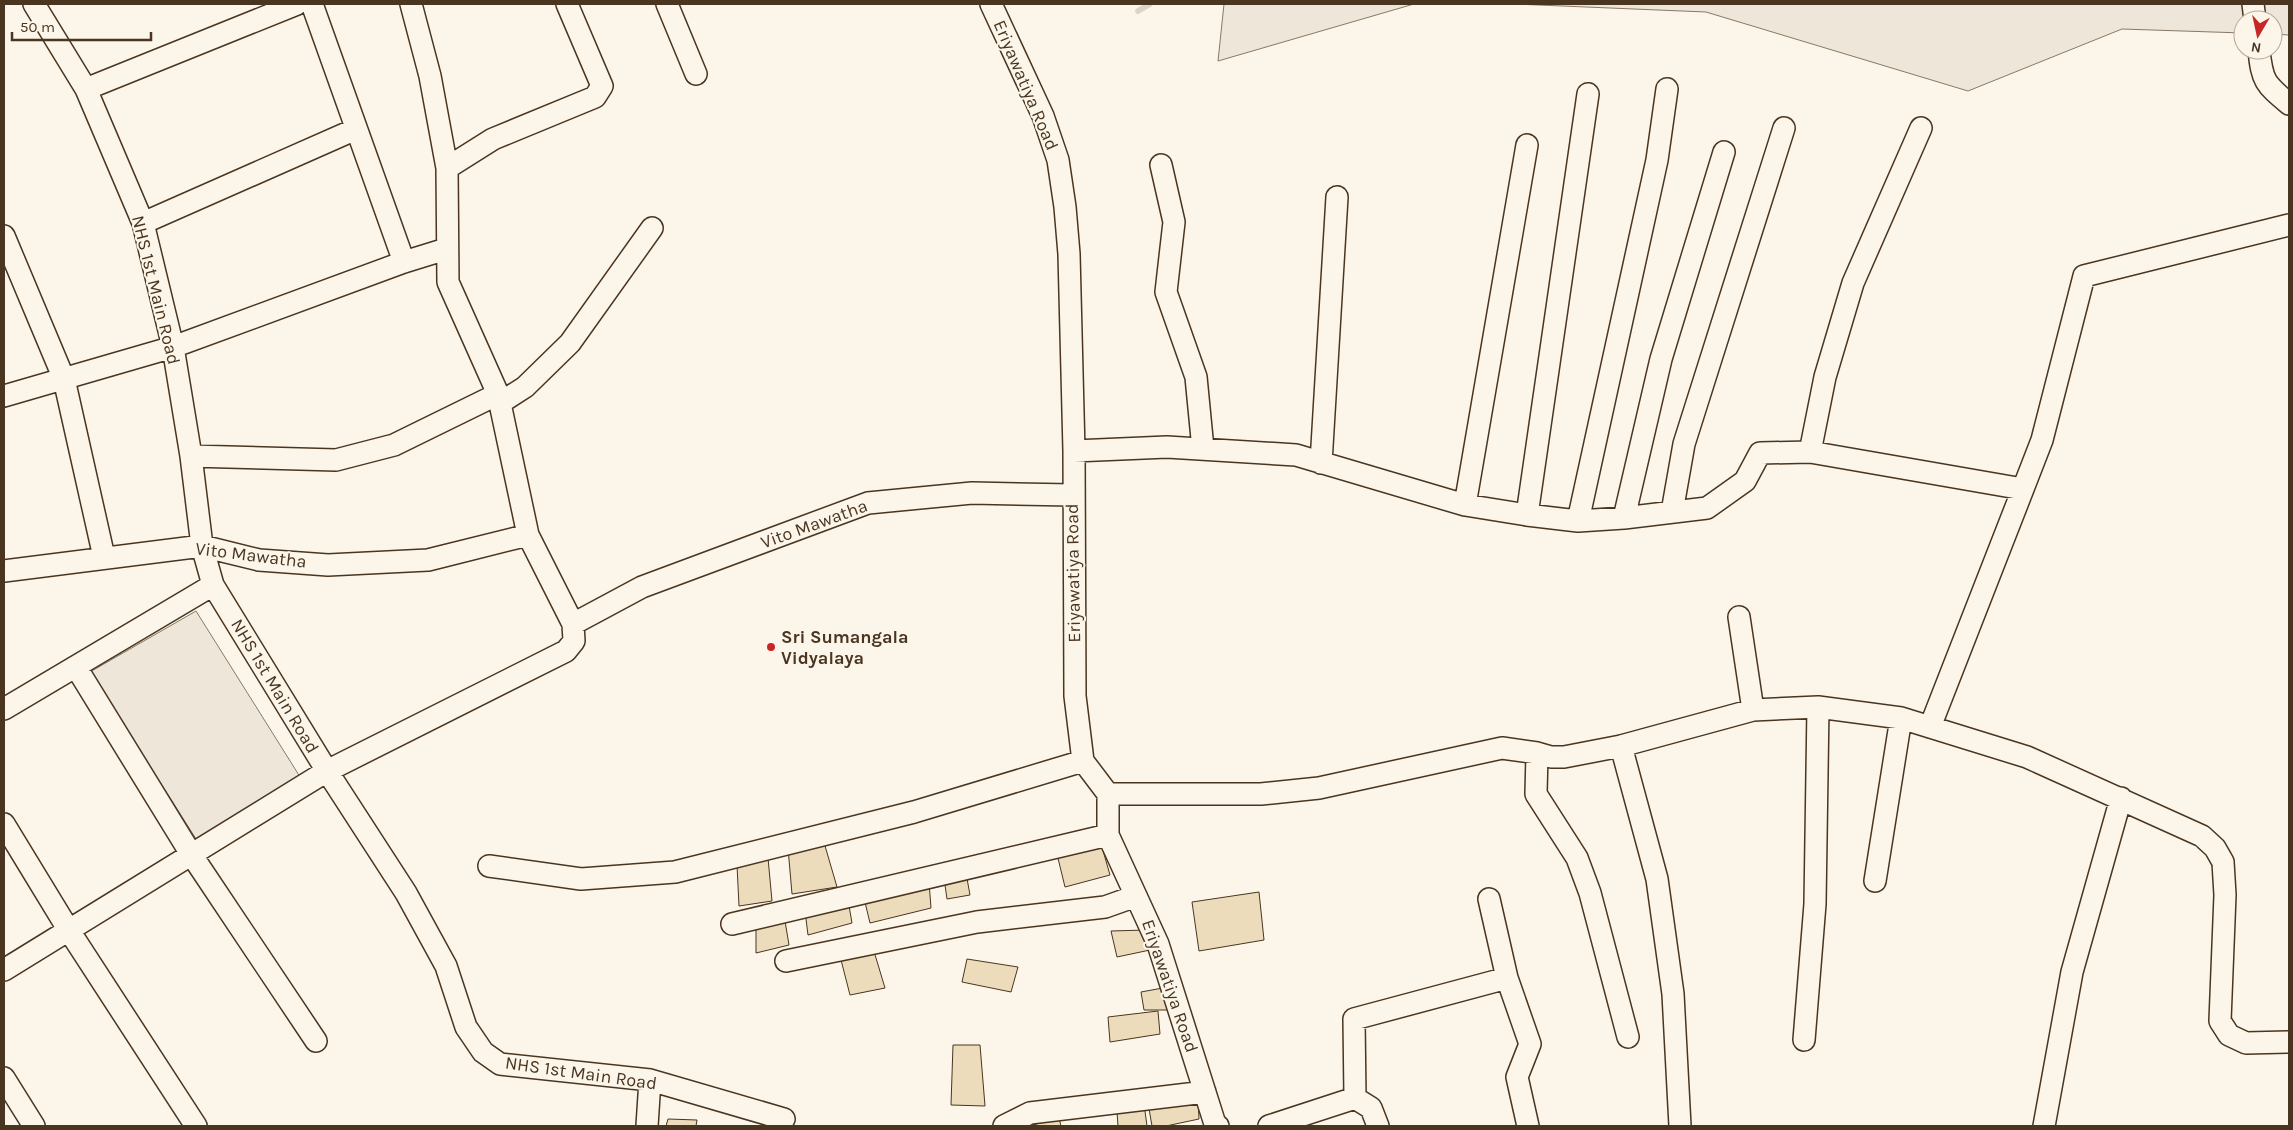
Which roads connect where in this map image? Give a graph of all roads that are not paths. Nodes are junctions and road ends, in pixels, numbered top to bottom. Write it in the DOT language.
graph roads {
  1 [pos="34,4"];
  2 [pos="297,4"];
  3 [pos="312,4"];
  4 [pos="411,4"];
  5 [pos="567,4"];
  6 [pos="667,4"];
  7 [pos="991,4"];
  8 [pos="2260,60"];
  9 [pos="696,74"];
  10 [pos="86,89"];
  11 [pos="1667,89"];
  12 [pos="1588,94"];
  13 [pos="2289,104"];
  14 [pos="1784,128"];
  15 [pos="1921,128"];
  16 [pos="356,129"];
  17 [pos="1526,145"];
  18 [pos="1724,152"];
  19 [pos="1162,165"];
  20 [pos="447,168"];
  21 [pos="1337,197"];
  22 [pos="143,222"];
  23 [pos="2289,224"];
  24 [pos="652,228"];
  25 [pos="4,236"];
  26 [pos="446,249"];
  27 [pos="404,262"];
  28 [pos="173,348"];
  29 [pos="64,379"];
  30 [pos="4,396"];
  31 [pos="499,398"];
  32 [pos="1202,449"];
  33 [pos="1074,451"];
  34 [pos="1810,452"];
  35 [pos="191,456"];
  36 [pos="1321,463"];
  37 [pos="2023,489"];
  38 [pos="1072,495"];
  39 [pos="1465,505"];
  40 [pos="1672,512"];
  41 [pos="1527,515"];
  42 [pos="1624,518"];
  43 [pos="1578,521"];
  44 [pos="528,536"];
  45 [pos="202,546"];
  46 [pos="104,557"];
  47 [pos="4,569"];
  48 [pos="214,585"];
  49 [pos="1739,617"];
  50 [pos="573,624"];
  51 [pos="76,667"];
  52 [pos="1818,707"];
  53 [pos="4,709"];
  54 [pos="1753,710"];
  55 [pos="1901,718"];
  56 [pos="1930,727"];
  57 [pos="1621,746"];
  58 [pos="1537,753"];
  59 [pos="1083,761"];
  60 [pos="327,770"];
  61 [pos="1108,794"];
  62 [pos="2121,798"];
  63 [pos="4,824"];
  64 [pos="1108,835"];
  65 [pos="191,854"];
  66 [pos="489,866"];
  67 [pos="1875,882"];
  68 [pos="1136,896"];
  69 [pos="1489,899"];
  70 [pos="732,924"];
  71 [pos="68,929"];
  72 [pos="786,961"];
  73 [pos="4,970"];
  74 [pos="1507,978"];
  75 [pos="1628,1037"];
  76 [pos="1804,1040"];
  77 [pos="316,1041"];
  78 [pos="2289,1042"];
  79 [pos="4,1078"];
  80 [pos="650,1080"];
  81 [pos="1205,1092"];
  82 [pos="1356,1098"];
  83 [pos="784,1119"];
  84 [pos="34,1126"];
  85 [pos="196,1126"];
  86 [pos="647,1126"];
  87 [pos="1004,1126"];
  88 [pos="1218,1126"];
  89 [pos="1269,1126"];
  90 [pos="1378,1126"];
  91 [pos="1528,1126"];
  92 [pos="1680,1126"];
  93 [pos="2044,1126"];
  1 -- 10 [label="street, NHS 1st Main Road"];
  2 -- 10 [label="street"];
  3 -- 16 [label="street"];
  4 -- 20 [label="street"];
  5 -- 20 [label="street"];
  6 -- 9 [label="street"];
  7 -- 33 [label="street, Eriyawatiya Road"];
  8 -- 13 [label="street"];
  10 -- 22 [label="street, NHS 1st Main Road"];
  11 -- 43 [label="street"];
  12 -- 41 [label="street"];
  14 -- 40 [label="street"];
  15 -- 34 [label="street"];
  16 -- 22 [label="street"];
  16 -- 27 [label="street"];
  17 -- 39 [label="street"];
  18 -- 42 [label="street"];
  19 -- 32 [label="street"];
  20 -- 26 [label="street"];
  21 -- 36 [label="street"];
  22 -- 28 [label="street, NHS 1st Main Road"];
  23 -- 37 [label="street"];
  24 -- 31 [label="street"];
  25 -- 29 [label="street"];
  26 -- 27 [label="street"];
  26 -- 31 [label="street"];
  27 -- 28 [label="street"];
  28 -- 29 [label="street"];
  28 -- 35 [label="street, NHS 1st Main Road"];
  29 -- 30 [label="street"];
  29 -- 46 [label="street"];
  31 -- 35 [label="street"];
  31 -- 44 [label="street"];
  32 -- 33 [label="street"];
  32 -- 36 [label="street"];
  33 -- 38 [label="street, Eriyawatiya Road"];
  34 -- 37 [label="street"];
  34 -- 40 [label="street"];
  35 -- 45 [label="street, NHS 1st Main Road"];
  36 -- 39 [label="street"];
  37 -- 56 [label="street"];
  38 -- 50 [label="street, Vito Mawatha"];
  38 -- 59 [label="street, Eriyawatiya Road"];
  39 -- 41 [label="street"];
  40 -- 42 [label="street"];
  41 -- 43 [label="street"];
  42 -- 43 [label="street"];
  44 -- 45 [label="street, Vito Mawatha"];
  44 -- 50 [label="street"];
  45 -- 46 [label="street, Vito Mawatha"];
  45 -- 48 [label="street, NHS 1st Main Road"];
  46 -- 47 [label="street, Vito Mawatha"];
  48 -- 51 [label="street"];
  48 -- 60 [label="street, NHS 1st Main Road"];
  49 -- 54 [label="street"];
  50 -- 60 [label="street"];
  51 -- 53 [label="street"];
  51 -- 65 [label="street"];
  52 -- 54 [label="street"];
  52 -- 55 [label="street"];
  52 -- 76 [label="street"];
  54 -- 57 [label="street"];
  55 -- 56 [label="street"];
  55 -- 67 [label="street"];
  56 -- 62 [label="street"];
  57 -- 58 [label="street"];
  57 -- 92 [label="street"];
  58 -- 61 [label="street"];
  58 -- 75 [label="street"];
  59 -- 61 [label="street, Eriyawatiya Road"];
  59 -- 66 [label="street"];
  60 -- 65 [label="street"];
  60 -- 80 [label="street, NHS 1st Main Road"];
  61 -- 64 [label="street, Eriyawatiya Road"];
  62 -- 78 [label="street"];
  62 -- 93 [label="street"];
  63 -- 71 [label="street"];
  64 -- 68 [label="street, Eriyawatiya Road"];
  64 -- 70 [label="street"];
  65 -- 71 [label="street"];
  65 -- 77 [label="street"];
  68 -- 72 [label="street"];
  68 -- 81 [label="street, Eriyawatiya Road"];
  69 -- 74 [label="street"];
  71 -- 73 [label="street"];
  71 -- 85 [label="street"];
  74 -- 82 [label="street"];
  74 -- 91 [label="street"];
  79 -- 84 [label="street"];
  80 -- 83 [label="street, NHS 1st Main Road"];
  80 -- 86 [label="street"];
  81 -- 87 [label="street"];
  81 -- 88 [label="street, Eriyawatiya Road"];
  82 -- 89 [label="street"];
  82 -- 90 [label="street"];
}
